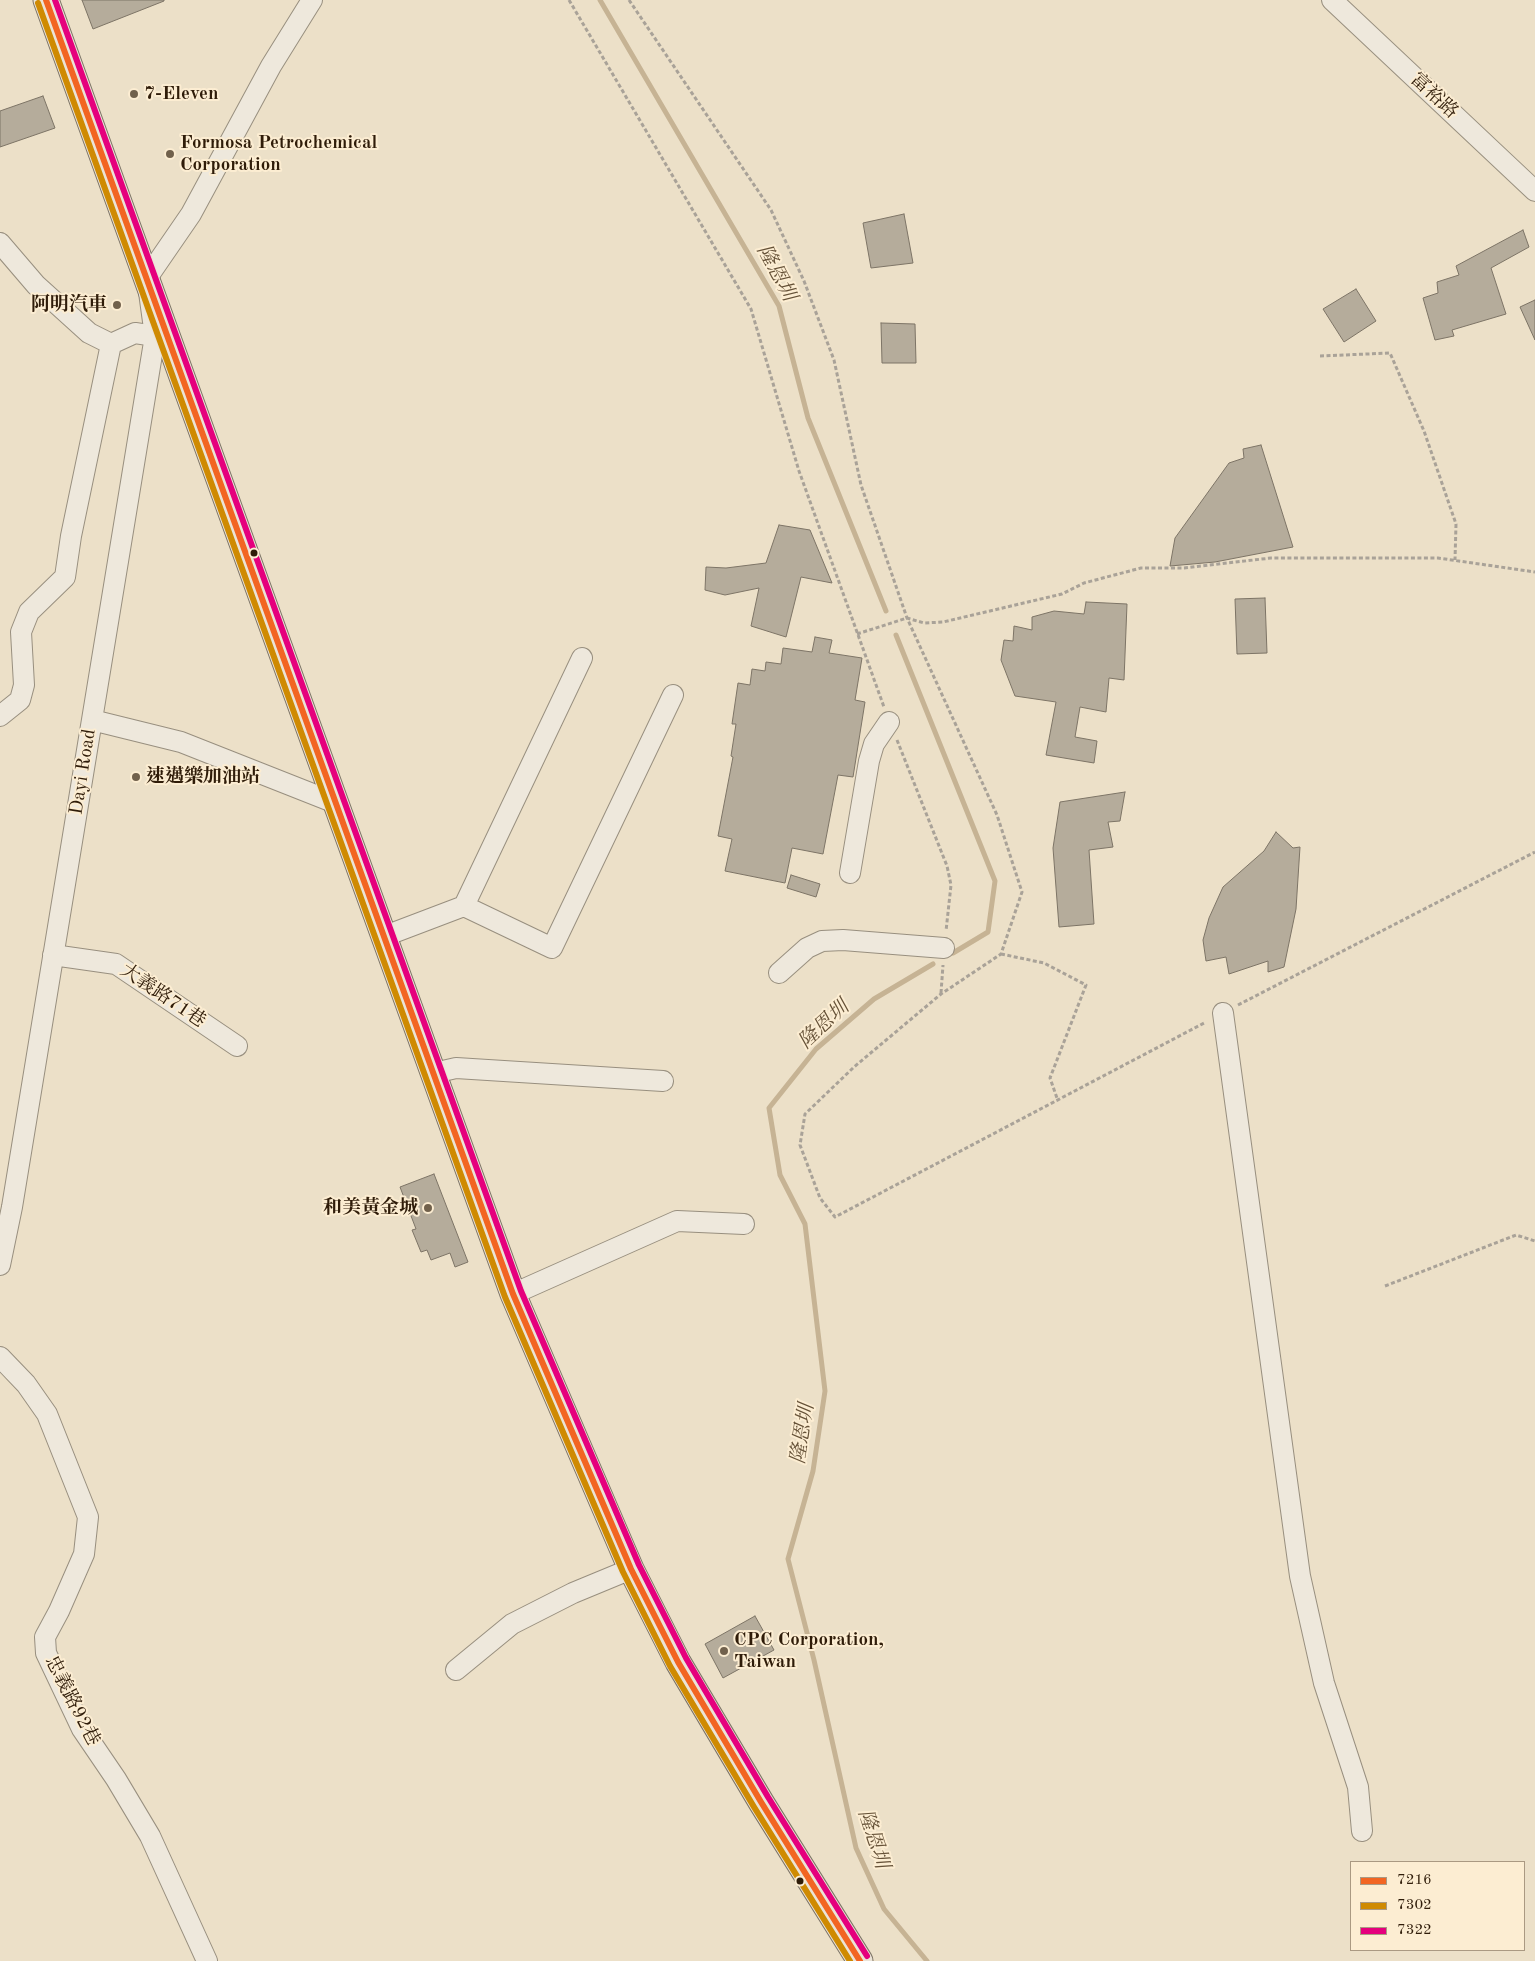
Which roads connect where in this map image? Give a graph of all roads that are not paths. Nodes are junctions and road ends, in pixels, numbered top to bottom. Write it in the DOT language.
graph roads {
  1 [pos="46,0"];
  2 [pos="312,0"];
  3 [pos="1332,0"];
  4 [pos="1535,191"];
  5 [pos="0,244"];
  6 [pos="147,278"];
  7 [pos="155,336"];
  8 [pos="111,344"];
  9 [pos="582,658"];
  10 [pos="673,695"];
  11 [pos="0,716"];
  12 [pos="92,720"];
  13 [pos="889,722"];
  14 [pos="338,804"];
  15 [pos="850,873"];
  16 [pos="464,906"];
  17 [pos="385,936"];
  18 [pos="944,948"];
  19 [pos="54,955"];
  20 [pos="779,973"];
  21 [pos="1223,1013"];
  22 [pos="237,1046"];
  23 [pos="434,1073"];
  24 [pos="663,1081"];
  25 [pos="744,1224"];
  26 [pos="0,1265"];
  27 [pos="513,1294"];
  28 [pos="0,1357"];
  29 [pos="631,1569"];
  30 [pos="456,1670"];
  31 [pos="1362,1831"];
  32 [pos="208,1961"];
  33 [pos="860,1961"];
  1 -- 6 [label="main road"];
  2 -- 6 [label="street"];
  3 -- 4 [label="street, 富裕路"];
  5 -- 8 [label="street"];
  6 -- 7 [label="street, Dayi Road"];
  6 -- 14 [label="main road"];
  7 -- 8 [label="street"];
  7 -- 12 [label="street, Dayi Road"];
  8 -- 11 [label="street"];
  9 -- 16 [label="street"];
  10 -- 16 [label="street"];
  12 -- 14 [label="street"];
  12 -- 19 [label="street, Dayi Road"];
  13 -- 15 [label="street"];
  14 -- 17 [label="main road"];
  16 -- 17 [label="street"];
  17 -- 23 [label="main road"];
  18 -- 20 [label="street"];
  19 -- 22 [label="street, 大義路71巷"];
  19 -- 26 [label="street, Dayi Road"];
  21 -- 31 [label="street"];
  23 -- 24 [label="street"];
  23 -- 27 [label="main road"];
  25 -- 27 [label="street"];
  27 -- 29 [label="main road"];
  28 -- 32 [label="street, 忠義路92巷"];
  29 -- 30 [label="street"];
  29 -- 33 [label="main road"];
}
